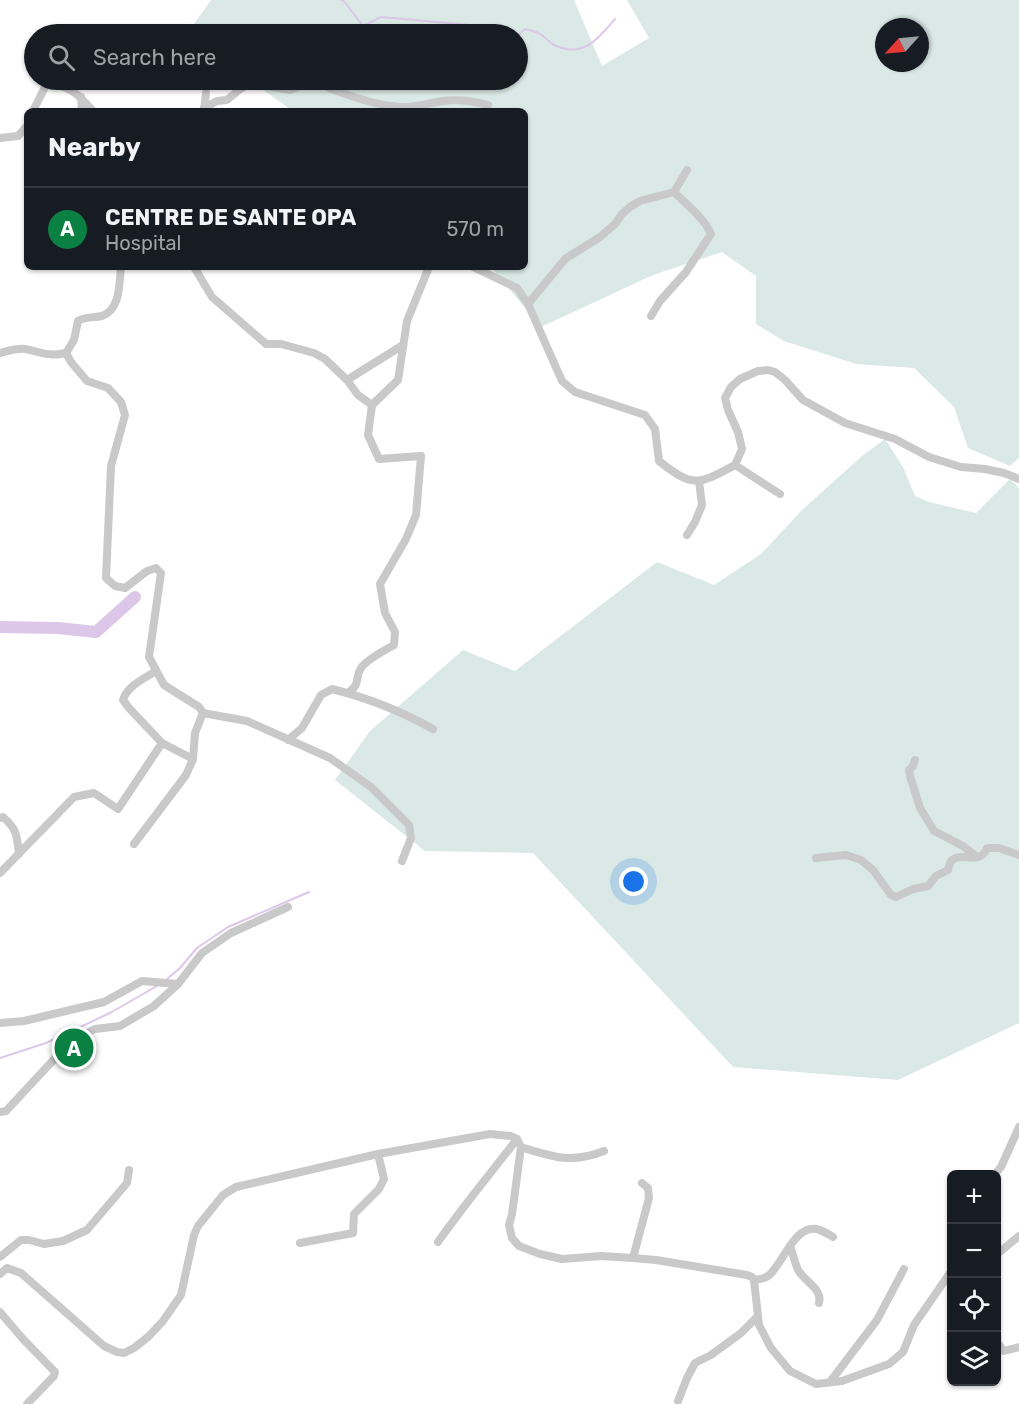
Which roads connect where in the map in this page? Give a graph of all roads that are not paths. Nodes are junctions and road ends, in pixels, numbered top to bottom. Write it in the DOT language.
graph roads {
  1 [pos="44,90"];
  2 [pos="70,90"];
  3 [pos="239,90"];
  4 [pos="336,90"];
  5 [pos="206,93"];
  6 [pos="81,97"];
  7 [pos="488,105"];
  8 [pos="34,108"];
  9 [pos="82,108"];
  10 [pos="90,108"];
  11 [pos="204,108"];
  12 [pos="208,108"];
  13 [pos="401,108"];
  14 [pos="411,108"];
  15 [pos="24,129"];
  16 [pos="0,138"];
  17 [pos="687,170"];
  18 [pos="674,192"];
  19 [pos="121,270"];
  20 [pos="196,270"];
  21 [pos="428,270"];
  22 [pos="479,270"];
  23 [pos="528,304"];
  24 [pos="651,316"];
  25 [pos="403,345"];
  26 [pos="0,353"];
  27 [pos="66,353"];
  28 [pos="347,380"];
  29 [pos="372,405"];
  30 [pos="735,465"];
  31 [pos="1019,479"];
  32 [pos="699,481"];
  33 [pos="780,494"];
  34 [pos="687,535"];
  35 [pos="156,671"];
  36 [pos="348,693"];
  37 [pos="203,713"];
  38 [pos="433,729"];
  39 [pos="288,740"];
  40 [pos="162,743"];
  41 [pos="194,759"];
  42 [pos="915,760"];
  43 [pos="0,818"];
  44 [pos="134,844"];
  45 [pos="19,855"];
  46 [pos="1019,855"];
  47 [pos="816,858"];
  48 [pos="978,858"];
  49 [pos="402,861"];
  50 [pos="0,873"];
  51 [pos="288,907"];
  52 [pos="178,984"];
  53 [pos="0,1023"];
  54 [pos="0,1112"];
  55 [pos="1019,1127"];
  56 [pos="517,1139"];
  57 [pos="521,1147"];
  58 [pos="604,1151"];
  59 [pos="378,1154"];
  60 [pos="129,1170"];
  61 [pos="998,1170"];
  62 [pos="642,1183"];
  63 [pos="1019,1236"];
  64 [pos="833,1237"];
  65 [pos="438,1242"];
  66 [pos="300,1243"];
  67 [pos="790,1246"];
  68 [pos="1001,1251"];
  69 [pos="0,1257"];
  70 [pos="633,1258"];
  71 [pos="4,1265"];
  72 [pos="904,1269"];
  73 [pos="0,1274"];
  74 [pos="947,1276"];
  75 [pos="754,1280"];
  76 [pos="819,1303"];
  77 [pos="0,1312"];
  78 [pos="758,1316"];
  79 [pos="1001,1347"];
  80 [pos="1019,1347"];
  81 [pos="830,1382"];
  82 [pos="678,1401"];
  83 [pos="27,1404"];
  1 -- 8 [label="street"];
  2 -- 6 [label="street"];
  3 -- 12 [label="street"];
  4 -- 13 [label="street"];
  5 -- 11 [label="street"];
  6 -- 9 [label="street"];
  6 -- 10 [label="street"];
  7 -- 14 [label="street"];
  15 -- 16 [label="street"];
  17 -- 18 [label="street"];
  18 -- 23 [label="street"];
  18 -- 24 [label="street"];
  19 -- 27 [label="street"];
  20 -- 28 [label="street"];
  21 -- 25 [label="street"];
  22 -- 23 [label="street"];
  23 -- 32 [label="street"];
  25 -- 28 [label="street"];
  25 -- 29 [label="street"];
  26 -- 27 [label="street"];
  27 -- 35 [label="street"];
  28 -- 29 [label="street"];
  29 -- 36 [label="street"];
  30 -- 31 [label="street"];
  30 -- 32 [label="street"];
  30 -- 33 [label="street"];
  32 -- 34 [label="street"];
  35 -- 37 [label="street"];
  35 -- 40 [label="street"];
  36 -- 38 [label="street"];
  36 -- 39 [label="street"];
  37 -- 39 [label="street"];
  37 -- 41 [label="street"];
  39 -- 49 [label="street"];
  40 -- 41 [label="street"];
  40 -- 45 [label="street"];
  41 -- 44 [label="street"];
  42 -- 48 [label="street"];
  43 -- 45 [label="street"];
  45 -- 50 [label="street"];
  46 -- 48 [label="street"];
  47 -- 48 [label="street"];
  51 -- 52 [label="street"];
  52 -- 53 [label="street"];
  52 -- 54 [label="street"];
  55 -- 61 [label="street"];
  56 -- 57 [label="street"];
  56 -- 59 [label="street"];
  56 -- 65 [label="street"];
  57 -- 58 [label="street"];
  57 -- 70 [label="street"];
  59 -- 66 [label="street"];
  59 -- 71 [label="street"];
  60 -- 69 [label="street"];
  62 -- 70 [label="street"];
  63 -- 68 [label="street"];
  64 -- 67 [label="street"];
  67 -- 75 [label="street"];
  67 -- 76 [label="street"];
  70 -- 75 [label="street"];
  71 -- 73 [label="street"];
  72 -- 81 [label="street"];
  74 -- 81 [label="street"];
  75 -- 78 [label="street"];
  77 -- 83 [label="street"];
  78 -- 81 [label="street"];
  78 -- 82 [label="street"];
  79 -- 80 [label="street"];
}
